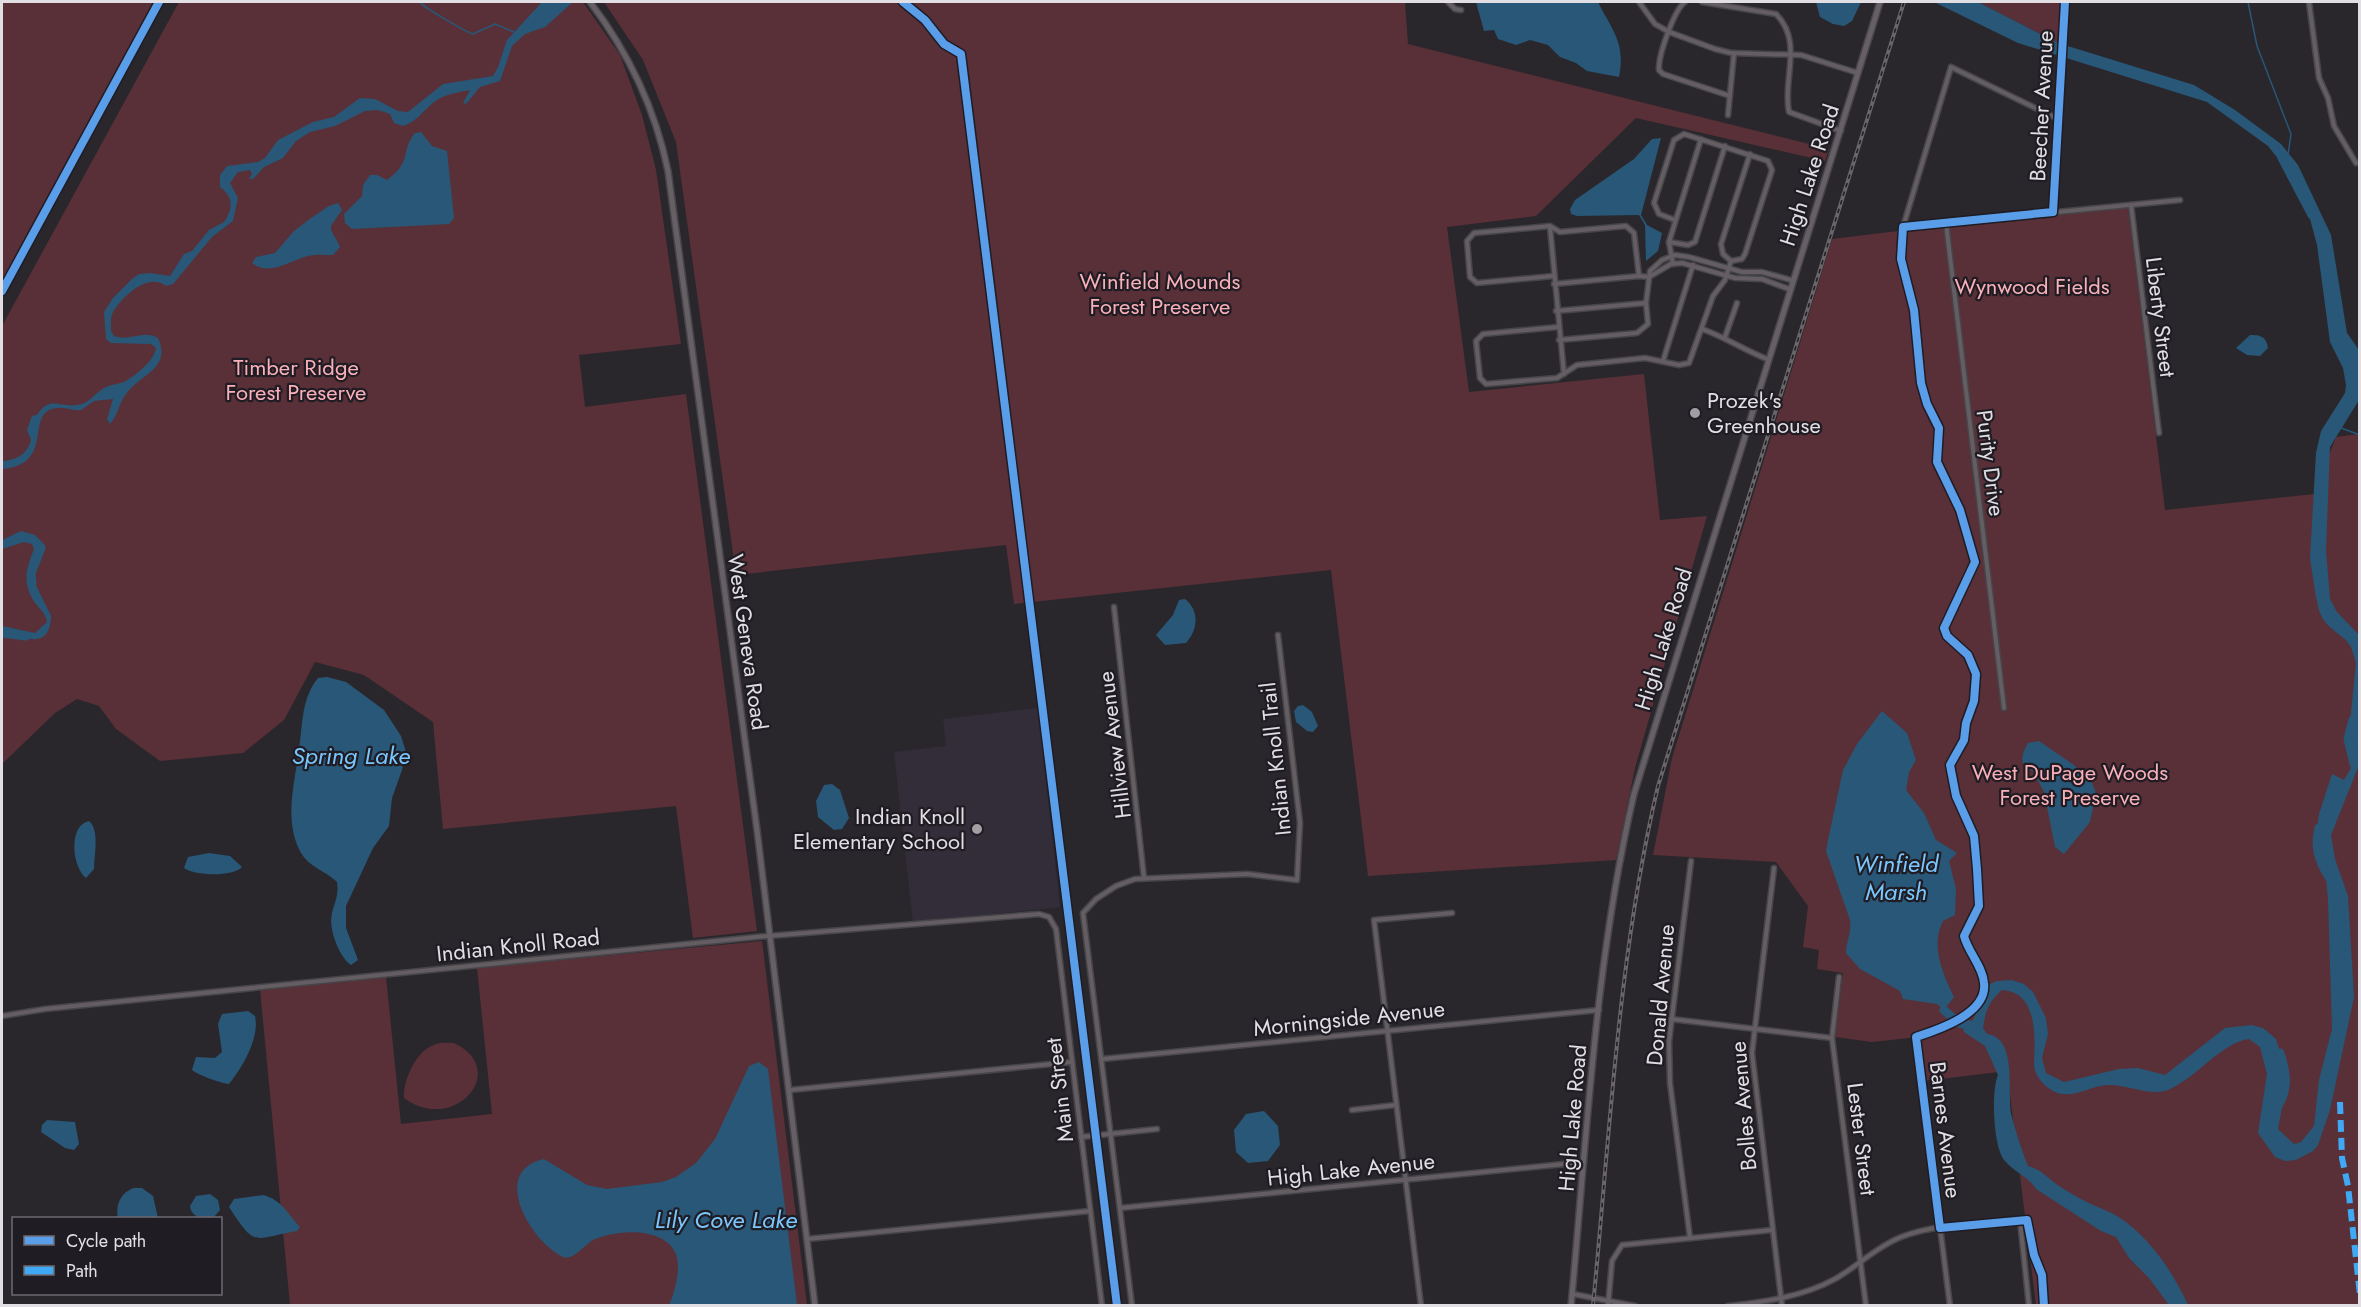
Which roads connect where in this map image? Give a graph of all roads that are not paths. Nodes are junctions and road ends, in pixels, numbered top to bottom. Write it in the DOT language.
graph roads {
  1 [pos="590,2"];
  2 [pos="1448,2"];
  3 [pos="1639,2"];
  4 [pos="1685,2"];
  5 [pos="1702,2"];
  6 [pos="1880,2"];
  7 [pos="2065,2"];
  8 [pos="2309,2"];
  9 [pos="1461,10"];
  10 [pos="1669,32"];
  11 [pos="1734,53"];
  12 [pos="1793,55"];
  13 [pos="1859,74"];
  14 [pos="1730,96"];
  15 [pos="1728,115"];
  16 [pos="2058,118"];
  17 [pos="1841,130"];
  18 [pos="1701,139"];
  19 [pos="1725,146"];
  20 [pos="1750,154"];
  21 [pos="2356,163"];
  22 [pos="2180,200"];
  23 [pos="2131,205"];
  24 [pos="2053,212"];
  25 [pos="1676,220"];
  26 [pos="1946,223"];
  27 [pos="1550,226"];
  28 [pos="1669,242"];
  29 [pos="1671,256"];
  30 [pos="1731,261"];
  31 [pos="1673,264"];
  32 [pos="1693,265"];
  33 [pos="1729,269"];
  34 [pos="1553,276"];
  35 [pos="1639,276"];
  36 [pos="1726,276"];
  37 [pos="1649,277"];
  38 [pos="1791,280"];
  39 [pos="1554,284"];
  40 [pos="1789,289"];
  41 [pos="1646,303"];
  42 [pos="1737,303"];
  43 [pos="1556,311"];
  44 [pos="1558,327"];
  45 [pos="1702,329"];
  46 [pos="1725,337"];
  47 [pos="1560,340"];
  48 [pos="1767,359"];
  49 [pos="1663,361"];
  50 [pos="1564,374"];
  51 [pos="2159,433"];
  52 [pos="1114,607"];
  53 [pos="1278,635"];
  54 [pos="2004,708"];
  55 [pos="1691,861"];
  56 [pos="1774,868"];
  57 [pos="1144,878"];
  58 [pos="1452,913"];
  59 [pos="1040,914"];
  60 [pos="770,937"];
  61 [pos="1839,977"];
  62 [pos="1599,1010"];
  63 [pos="2,1016"];
  64 [pos="1671,1019"];
  65 [pos="1754,1029"];
  66 [pos="1387,1031"];
  67 [pos="1916,1037"];
  68 [pos="1832,1038"];
  69 [pos="1101,1059"];
  70 [pos="1072,1062"];
  71 [pos="790,1090"];
  72 [pos="1396,1105"];
  73 [pos="1352,1110"];
  74 [pos="1157,1129"];
  75 [pos="1111,1134"];
  76 [pos="1081,1137"];
  77 [pos="1585,1162"];
  78 [pos="1406,1180"];
  79 [pos="1120,1208"];
  80 [pos="1090,1211"];
  81 [pos="1940,1228"];
  82 [pos="1772,1230"];
  83 [pos="1690,1238"];
  84 [pos="807,1239"];
  85 [pos="1860,1261"];
  86 [pos="1572,1294"];
  87 [pos="1781,1298"];
  88 [pos="1609,1299"];
  89 [pos="815,1305"];
  90 [pos="1102,1305"];
  91 [pos="1132,1305"];
  92 [pos="1421,1305"];
  93 [pos="1571,1305"];
  94 [pos="1608,1305"];
  95 [pos="1635,1305"];
  96 [pos="1728,1305"];
  97 [pos="1782,1305"];
  98 [pos="1866,1305"];
  99 [pos="1950,1305"];
  100 [pos="2029,1305"];
  1 -- 60 [label="street, West Geneva Road"];
  2 -- 9 [label="street"];
  3 -- 10 [label="street"];
  4 -- 10 [label="street"];
  5 -- 12 [label="street"];
  6 -- 13 [label="street, High Lake Road"];
  7 -- 16 [label="street, Beecher Avenue"];
  8 -- 21 [label="street"];
  10 -- 11 [label="street"];
  10 -- 14 [label="street"];
  11 -- 12 [label="street"];
  11 -- 14 [label="street"];
  12 -- 13 [label="street"];
  12 -- 17 [label="street"];
  13 -- 17 [label="street, High Lake Road"];
  14 -- 15 [label="street"];
  16 -- 24 [label="street, Beecher Avenue"];
  16 -- 26 [label="street"];
  17 -- 38 [label="street, High Lake Road"];
  18 -- 19 [label="street"];
  18 -- 25 [label="street"];
  18 -- 25 [label="street"];
  19 -- 20 [label="street"];
  19 -- 28 [label="street"];
  20 -- 30 [label="street"];
  20 -- 30 [label="street"];
  22 -- 23 [label="street"];
  23 -- 24 [label="street"];
  23 -- 51 [label="street, Liberty Street"];
  24 -- 26 [label="street"];
  25 -- 28 [label="street"];
  26 -- 54 [label="street, Purity Drive"];
  27 -- 34 [label="street"];
  27 -- 34 [label="street"];
  27 -- 35 [label="street"];
  28 -- 29 [label="street"];
  29 -- 31 [label="street"];
  29 -- 33 [label="street"];
  29 -- 37 [label="street"];
  30 -- 33 [label="street"];
  31 -- 32 [label="street"];
  31 -- 37 [label="street"];
  32 -- 36 [label="street"];
  32 -- 49 [label="street"];
  33 -- 36 [label="street"];
  33 -- 38 [label="street"];
  34 -- 39 [label="street"];
  35 -- 37 [label="street"];
  35 -- 39 [label="street"];
  36 -- 40 [label="street"];
  36 -- 45 [label="street"];
  37 -- 41 [label="street"];
  38 -- 40 [label="street, High Lake Road"];
  39 -- 43 [label="street"];
  40 -- 48 [label="street, High Lake Road"];
  41 -- 43 [label="street"];
  41 -- 47 [label="street"];
  42 -- 46 [label="street"];
  43 -- 44 [label="street"];
  44 -- 47 [label="street"];
  44 -- 50 [label="street"];
  45 -- 46 [label="street"];
  45 -- 49 [label="street"];
  46 -- 48 [label="street"];
  47 -- 50 [label="street"];
  48 -- 62 [label="street, High Lake Road"];
  49 -- 50 [label="street"];
  52 -- 57 [label="street, Hillview Avenue"];
  53 -- 57 [label="street, Indian Knoll Trail"];
  55 -- 64 [label="street, Donald Avenue"];
  56 -- 65 [label="street, Bolles Avenue"];
  57 -- 69 [label="street, Main Street"];
  58 -- 66 [label="street"];
  59 -- 60 [label="street, Indian Knoll Road"];
  59 -- 70 [label="street, Main Street"];
  60 -- 63 [label="street, Indian Knoll Road"];
  60 -- 71 [label="street, West Geneva Road"];
  61 -- 68 [label="street, Lester Street"];
  62 -- 66 [label="street, Morningside Avenue"];
  62 -- 77 [label="street, High Lake Road"];
  64 -- 65 [label="street"];
  64 -- 83 [label="street, Donald Avenue"];
  65 -- 68 [label="street"];
  65 -- 82 [label="street, Bolles Avenue"];
  66 -- 69 [label="street, Morningside Avenue"];
  66 -- 72 [label="street"];
  67 -- 81 [label="street, Barnes Avenue"];
  68 -- 85 [label="street, Lester Street"];
  69 -- 75 [label="street, Main Street"];
  70 -- 71 [label="street"];
  70 -- 76 [label="street, Main Street"];
  71 -- 84 [label="street, West Geneva Road"];
  72 -- 73 [label="street"];
  72 -- 78 [label="street"];
  74 -- 75 [label="street"];
  75 -- 76 [label="street"];
  75 -- 79 [label="street, Main Street"];
  76 -- 80 [label="street, Main Street"];
  77 -- 78 [label="street, High Lake Avenue"];
  77 -- 86 [label="street, High Lake Road"];
  78 -- 79 [label="street, High Lake Avenue"];
  78 -- 92 [label="street"];
  79 -- 91 [label="street, Main Street"];
  80 -- 84 [label="street"];
  80 -- 90 [label="street, Main Street"];
  81 -- 85 [label="street"];
  81 -- 99 [label="street, Barnes Avenue"];
  81 -- 100 [label="street"];
  82 -- 83 [label="street"];
  82 -- 87 [label="street, Bolles Avenue"];
  83 -- 88 [label="street"];
  84 -- 89 [label="street, West Geneva Road"];
  85 -- 87 [label="street"];
  85 -- 98 [label="street, Lester Street"];
  86 -- 88 [label="street"];
  86 -- 93 [label="street, High Lake Road"];
  87 -- 96 [label="street"];
  87 -- 97 [label="street, Bolles Avenue"];
  88 -- 94 [label="street"];
  88 -- 95 [label="street"];
}
